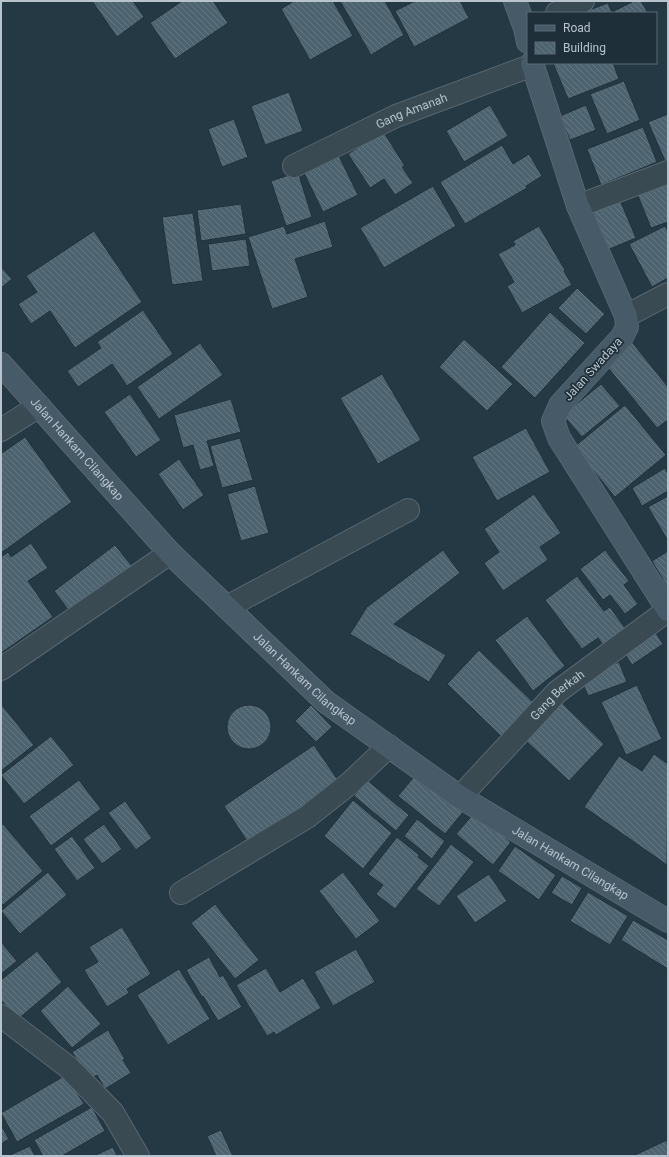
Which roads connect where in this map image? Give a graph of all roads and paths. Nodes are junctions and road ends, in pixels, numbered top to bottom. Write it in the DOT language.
graph roads {
  1 [pos="515,1"];
  2 [pos="582,1"];
  3 [pos="559,12"];
  4 [pos="527,32"];
  5 [pos="532,64"];
  6 [pos="294,166"];
  7 [pos="668,172"];
  8 [pos="578,206"];
  9 [pos="668,294"];
  10 [pos="626,316"];
  11 [pos="1,364"];
  12 [pos="39,406"];
  13 [pos="1,430"];
  14 [pos="408,510"];
  15 [pos="170,553"];
  16 [pos="227,607"];
  17 [pos="668,610"];
  18 [pos="1,669"];
  19 [pos="389,746"];
  20 [pos="460,797"];
  21 [pos="181,893"];
  22 [pos="668,921"];
  23 [pos="1,1016"];
  24 [pos="138,1156"];
  1 -- 4 [label="street"];
  2 -- 3 [label="street"];
  5 -- 6 [label="street, Gang Amanah"];
  5 -- 8 [label="street"];
  7 -- 8 [label="street"];
  8 -- 10 [label="street"];
  9 -- 10 [label="street"];
  10 -- 17 [label="street, Jalan Swadaya"];
  11 -- 12 [label="street, Jalan Hankam Cilangkap"];
  12 -- 13 [label="street"];
  12 -- 15 [label="street, Jalan Hankam Cilangkap"];
  14 -- 16 [label="street"];
  15 -- 16 [label="street, Jalan Hankam Cilangkap"];
  15 -- 18 [label="street"];
  16 -- 19 [label="street, Jalan Hankam Cilangkap"];
  17 -- 20 [label="street, Gang Berkah"];
  19 -- 20 [label="street, Jalan Hankam Cilangkap"];
  19 -- 21 [label="street"];
  20 -- 22 [label="street, Jalan Hankam Cilangkap"];
  23 -- 24 [label="street"];
}
